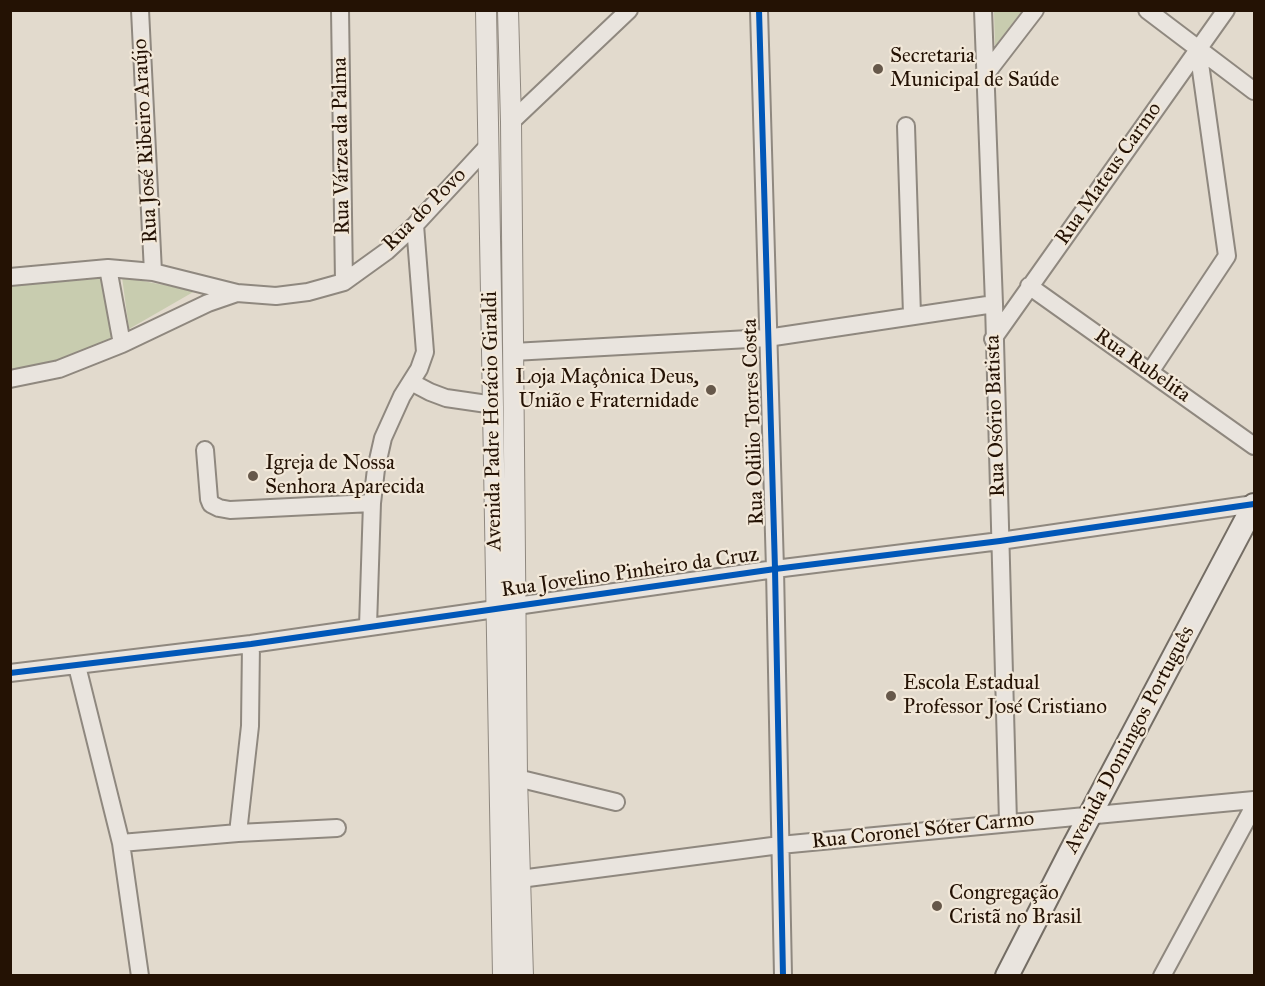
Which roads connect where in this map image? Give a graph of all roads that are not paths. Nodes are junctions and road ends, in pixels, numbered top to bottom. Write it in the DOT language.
graph roads {
  1 [pos="140,10"];
  2 [pos="340,10"];
  3 [pos="486,10"];
  4 [pos="508,10"];
  5 [pos="629,10"];
  6 [pos="759,10"];
  7 [pos="983,10"];
  8 [pos="1035,10"];
  9 [pos="1147,10"];
  10 [pos="1226,10"];
  11 [pos="1198,49"];
  12 [pos="985,75"];
  13 [pos="1254,91"];
  14 [pos="511,122"];
  15 [pos="906,126"];
  16 [pos="489,145"];
  17 [pos="415,225"];
  18 [pos="108,268"];
  19 [pos="153,272"];
  20 [pos="10,277"];
  21 [pos="344,282"];
  22 [pos="1029,286"];
  23 [pos="237,293"];
  24 [pos="994,304"];
  25 [pos="912,315"];
  26 [pos="767,338"];
  27 [pos="993,339"];
  28 [pos="122,344"];
  29 [pos="513,351"];
  30 [pos="1150,372"];
  31 [pos="10,379"];
  32 [pos="411,382"];
  33 [pos="494,405"];
  34 [pos="1254,446"];
  35 [pos="205,450"];
  36 [pos="372,503"];
  37 [pos="1254,505"];
  38 [pos="1000,541"];
  39 [pos="775,569"];
  40 [pos="516,605"];
  41 [pos="496,608"];
  42 [pos="368,626"];
  43 [pos="251,644"];
  44 [pos="77,666"];
  45 [pos="10,673"];
  46 [pos="517,778"];
  47 [pos="1254,800"];
  48 [pos="616,802"];
  49 [pos="1254,806"];
  50 [pos="1091,814"];
  51 [pos="1008,822"];
  52 [pos="337,828"];
  53 [pos="238,833"];
  54 [pos="121,843"];
  55 [pos="780,845"];
  56 [pos="520,879"];
  57 [pos="140,975"];
  58 [pos="503,975"];
  59 [pos="523,975"];
  60 [pos="783,975"];
  61 [pos="1007,975"];
  62 [pos="1162,975"];
  1 -- 19 [label="street, Rua José Ribeiro Araújo"];
  2 -- 21 [label="street, Rua Várzea da Palma"];
  3 -- 16 [label="street, Avenida Padre Horácio Giraldi"];
  4 -- 14 [label="street, Avenida Padre Horácio Giraldi"];
  5 -- 14 [label="street"];
  6 -- 26 [label="street, Rua Odilio Torres Costa"];
  7 -- 12 [label="street, Rua Osório Batista"];
  8 -- 12 [label="street"];
  9 -- 11 [label="street"];
  10 -- 11 [label="street, Rua Mateus Carmo"];
  11 -- 13 [label="street"];
  11 -- 22 [label="street, Rua Mateus Carmo"];
  11 -- 30 [label="street"];
  12 -- 24 [label="street, Rua Osório Batista"];
  14 -- 29 [label="street, Avenida Padre Horácio Giraldi"];
  15 -- 25 [label="street"];
  16 -- 17 [label="street, Rua do Povo"];
  16 -- 33 [label="street, Avenida Padre Horácio Giraldi"];
  17 -- 21 [label="street, Rua do Povo"];
  17 -- 32 [label="street"];
  18 -- 19 [label="street"];
  18 -- 20 [label="street"];
  18 -- 28 [label="street"];
  19 -- 23 [label="street"];
  21 -- 23 [label="street, Rua do Povo"];
  22 -- 27 [label="street, Rua Mateus Carmo"];
  22 -- 30 [label="street, Rua Rubelita"];
  23 -- 28 [label="street, Rua do Povo"];
  24 -- 25 [label="street"];
  24 -- 27 [label="street, Rua Osório Batista"];
  25 -- 26 [label="street"];
  26 -- 29 [label="street"];
  26 -- 39 [label="street, Rua Odilio Torres Costa"];
  27 -- 38 [label="street, Rua Osório Batista"];
  28 -- 31 [label="street, Rua do Povo"];
  29 -- 40 [label="street, Avenida Padre Horácio Giraldi"];
  30 -- 34 [label="street, Rua Rubelita"];
  32 -- 33 [label="street"];
  32 -- 36 [label="street"];
  33 -- 41 [label="street, Avenida Padre Horácio Giraldi"];
  35 -- 36 [label="street"];
  36 -- 42 [label="street"];
  37 -- 38 [label="street, Rua Jovelino Pinheiro da Cruz"];
  37 -- 50 [label="main road, Avenida Domingos Português"];
  38 -- 39 [label="street, Rua Jovelino Pinheiro da Cruz"];
  38 -- 51 [label="street, Rua Osório Batista"];
  39 -- 40 [label="street, Rua Jovelino Pinheiro da Cruz"];
  39 -- 55 [label="street, Rua Odilio Torres Costa"];
  40 -- 41 [label="street, Rua Jovelino Pinheiro da Cruz"];
  40 -- 46 [label="street, Avenida Padre Horácio Giraldi"];
  41 -- 42 [label="street, Rua Jovelino Pinheiro da Cruz"];
  41 -- 58 [label="street, Avenida Padre Horácio Giraldi"];
  42 -- 43 [label="street, Rua Jovelino Pinheiro da Cruz"];
  43 -- 44 [label="street, Rua Jovelino Pinheiro da Cruz"];
  43 -- 53 [label="street"];
  44 -- 45 [label="street, Rua Jovelino Pinheiro da Cruz"];
  44 -- 54 [label="street"];
  46 -- 48 [label="street"];
  46 -- 56 [label="street, Avenida Padre Horácio Giraldi"];
  47 -- 50 [label="street, Rua Coronel Sóter Carmo"];
  49 -- 62 [label="street"];
  50 -- 51 [label="street, Rua Coronel Sóter Carmo"];
  50 -- 61 [label="main road, Avenida Domingos Português"];
  51 -- 55 [label="street, Rua Coronel Sóter Carmo"];
  52 -- 53 [label="street"];
  53 -- 54 [label="street"];
  54 -- 57 [label="street"];
  55 -- 56 [label="street, Rua Coronel Sóter Carmo"];
  55 -- 60 [label="street, Rua Odilio Torres Costa"];
  56 -- 59 [label="street, Avenida Padre Horácio Giraldi"];
}
